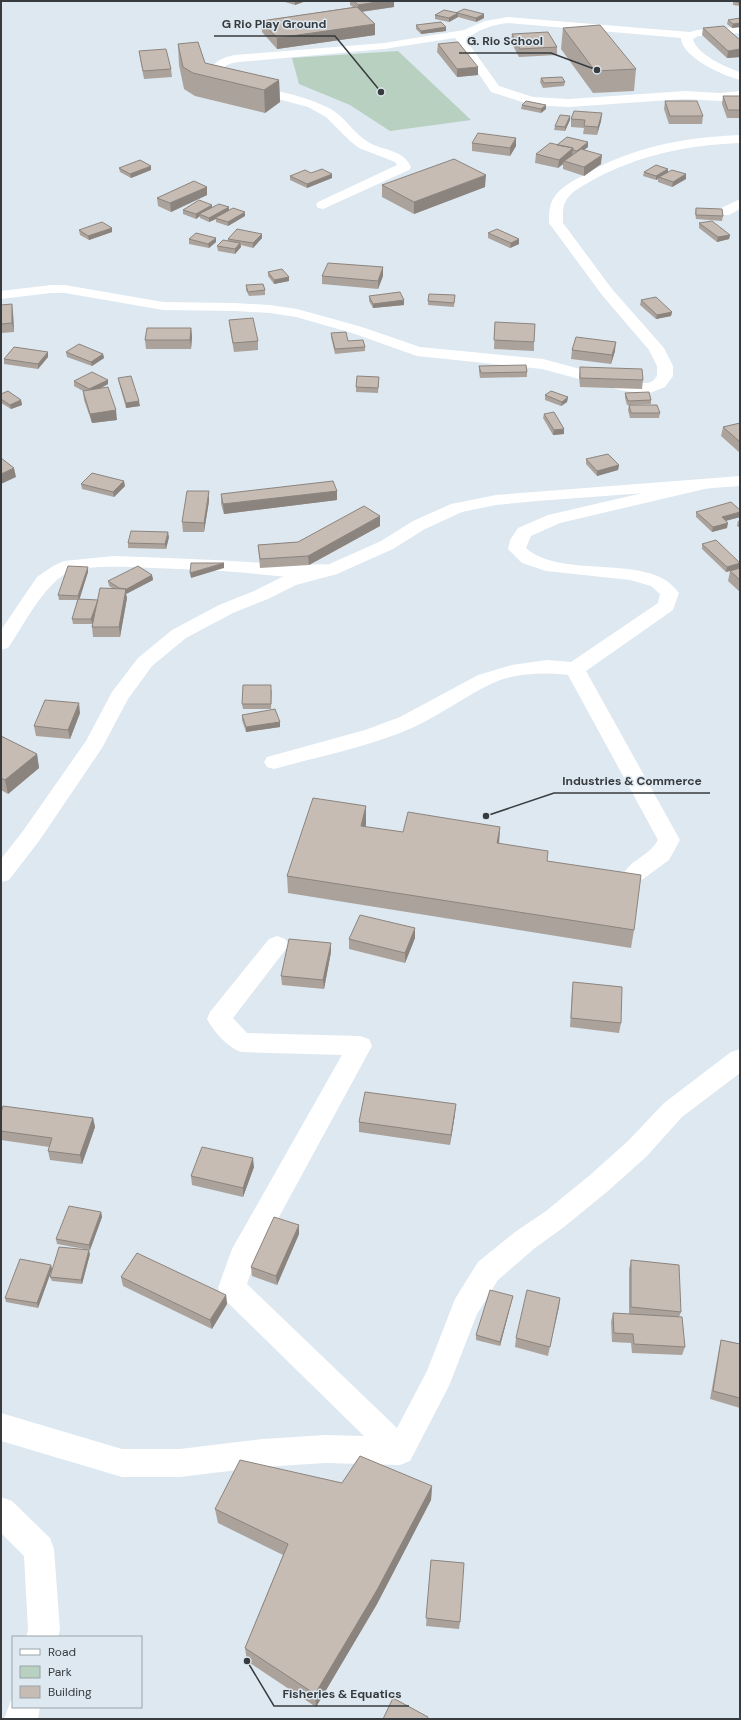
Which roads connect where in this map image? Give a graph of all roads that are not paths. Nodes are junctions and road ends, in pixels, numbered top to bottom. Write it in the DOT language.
graph roads {
  1 [pos="740,30"];
  2 [pos="466,33"];
  3 [pos="532,33"];
  4 [pos="691,35"];
  5 [pos="735,74"];
  6 [pos="740,82"];
  7 [pos="740,95"];
  8 [pos="740,139"];
  9 [pos="740,203"];
  10 [pos="323,205"];
  11 [pos="724,212"];
  12 [pos="1,296"];
  13 [pos="740,482"];
  14 [pos="706,483"];
  15 [pos="331,570"];
  16 [pos="1,644"];
  17 [pos="575,669"];
  18 [pos="274,762"];
  19 [pos="635,873"];
  20 [pos="1,874"];
  21 [pos="277,945"];
  22 [pos="740,1059"];
  23 [pos="1,1427"];
  24 [pos="400,1451"];
  25 [pos="1,1512"];
  26 [pos="42,1636"];
  27 [pos="24,1708"];
  28 [pos="21,1719"];
  1 -- 4 [label="main road"];
  2 -- 4 [label="main road"];
  2 -- 7 [label="main road"];
  2 -- 10 [label="main road"];
  3 -- 4 [label="main road"];
  4 -- 5 [label="main road"];
  5 -- 6 [label="main road"];
  8 -- 12 [label="main road"];
  9 -- 11 [label="main road"];
  13 -- 14 [label="main road"];
  14 -- 15 [label="main road"];
  14 -- 17 [label="main road"];
  15 -- 16 [label="main road"];
  15 -- 20 [label="main road"];
  17 -- 18 [label="main road"];
  17 -- 19 [label="main road"];
  21 -- 24 [label="main road"];
  22 -- 24 [label="main road"];
  23 -- 24 [label="main road"];
  25 -- 26 [label="main road"];
  27 -- 28 [label="main road"];
}
